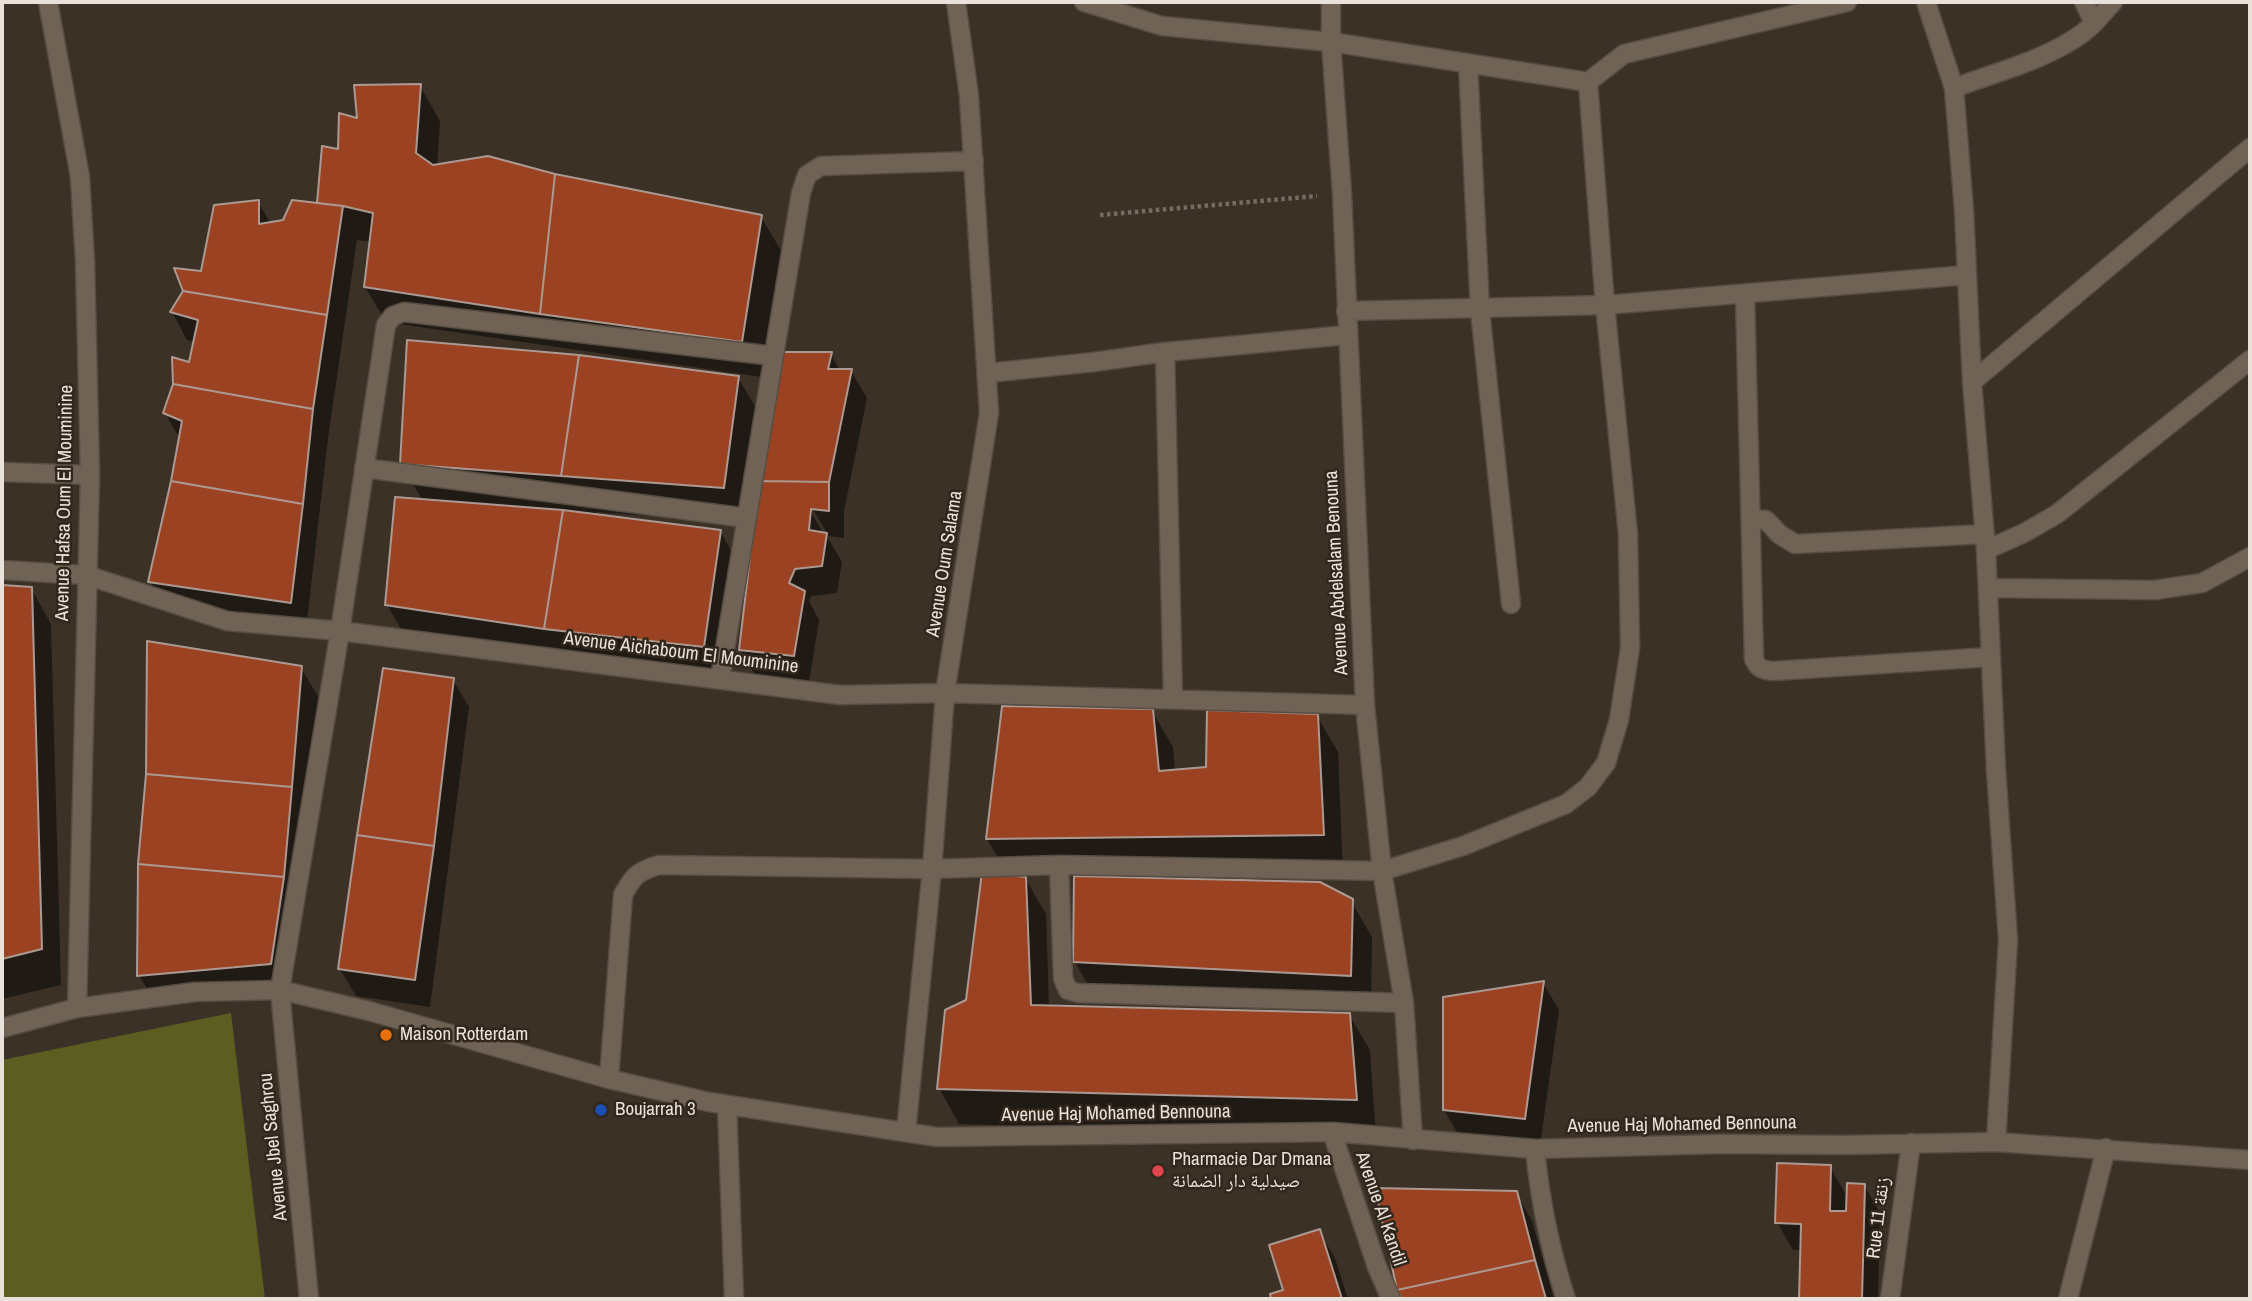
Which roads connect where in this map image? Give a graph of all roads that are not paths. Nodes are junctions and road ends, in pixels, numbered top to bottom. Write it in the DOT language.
graph roads {
  1 [pos="48,2"];
  2 [pos="956,2"];
  3 [pos="1084,2"];
  4 [pos="1331,2"];
  5 [pos="1847,2"];
  6 [pos="1926,2"];
  7 [pos="2084,2"];
  8 [pos="2113,2"];
  9 [pos="2094,23"];
  10 [pos="1331,42"];
  11 [pos="1468,64"];
  12 [pos="1588,82"];
  13 [pos="1954,88"];
  14 [pos="2250,148"];
  15 [pos="974,161"];
  16 [pos="1967,275"];
  17 [pos="1745,294"];
  18 [pos="1605,305"];
  19 [pos="1480,310"];
  20 [pos="1346,311"];
  21 [pos="1347,335"];
  22 [pos="1165,352"];
  23 [pos="774,356"];
  24 [pos="2250,360"];
  25 [pos="988,373"];
  26 [pos="1972,382"];
  27 [pos="364,468"];
  28 [pos="2,471"];
  29 [pos="90,475"];
  30 [pos="747,517"];
  31 [pos="1751,519"];
  32 [pos="1986,542"];
  33 [pos="2250,557"];
  34 [pos="2,570"];
  35 [pos="86,575"];
  36 [pos="1988,588"];
  37 [pos="1511,604"];
  38 [pos="340,631"];
  39 [pos="1991,657"];
  40 [pos="720,679"];
  41 [pos="945,693"];
  42 [pos="1173,699"];
  43 [pos="1365,705"];
  44 [pos="1059,865"];
  45 [pos="932,869"];
  46 [pos="1382,871"];
  47 [pos="280,990"];
  48 [pos="1404,1003"];
  49 [pos="77,1008"];
  50 [pos="2,1028"];
  51 [pos="609,1079"];
  52 [pos="727,1105"];
  53 [pos="906,1132"];
  54 [pos="1332,1132"];
  55 [pos="1413,1140"];
  56 [pos="1996,1142"];
  57 [pos="1910,1143"];
  58 [pos="2106,1148"];
  59 [pos="1535,1149"];
  60 [pos="2250,1160"];
  61 [pos="309,1299"];
  62 [pos="734,1299"];
  63 [pos="1391,1299"];
  64 [pos="1566,1299"];
  65 [pos="1890,1299"];
  66 [pos="2068,1299"];
  1 -- 29 [label="street, Avenue Hafsa Oum El Mouminine"];
  2 -- 15 [label="street, Avenue Oum Salama"];
  3 -- 10 [label="street"];
  4 -- 10 [label="street, Avenue Abdelsalam Benouna"];
  5 -- 12 [label="street"];
  6 -- 13 [label="street"];
  7 -- 9 [label="street"];
  8 -- 9 [label="street"];
  9 -- 13 [label="street"];
  10 -- 11 [label="street"];
  10 -- 20 [label="street, Avenue Abdelsalam Benouna"];
  11 -- 12 [label="street"];
  11 -- 19 [label="street"];
  12 -- 18 [label="street"];
  13 -- 16 [label="street"];
  14 -- 26 [label="street"];
  15 -- 23 [label="street"];
  15 -- 25 [label="street, Avenue Oum Salama"];
  16 -- 17 [label="street"];
  16 -- 26 [label="street"];
  17 -- 18 [label="street"];
  17 -- 31 [label="street"];
  18 -- 19 [label="street"];
  18 -- 46 [label="street"];
  19 -- 20 [label="street"];
  19 -- 37 [label="street"];
  20 -- 21 [label="street, Avenue Abdelsalam Benouna"];
  21 -- 22 [label="street"];
  21 -- 43 [label="street, Avenue Abdelsalam Benouna"];
  22 -- 25 [label="street"];
  22 -- 42 [label="street"];
  23 -- 27 [label="street, Avenue Jbel Saghrou"];
  23 -- 30 [label="street"];
  24 -- 32 [label="street"];
  25 -- 41 [label="street, Avenue Oum Salama"];
  26 -- 32 [label="street"];
  27 -- 30 [label="street"];
  27 -- 38 [label="street, Avenue Jbel Saghrou"];
  28 -- 29 [label="street"];
  29 -- 35 [label="street, Avenue Hafsa Oum El Mouminine"];
  30 -- 40 [label="street"];
  31 -- 32 [label="street"];
  31 -- 39 [label="street"];
  32 -- 36 [label="street"];
  33 -- 36 [label="street"];
  34 -- 35 [label="street, Avenue Aichaboum El Mouminine"];
  35 -- 38 [label="street, Avenue Aichaboum El Mouminine"];
  35 -- 49 [label="street, Avenue Hafsa Oum El Mouminine"];
  36 -- 39 [label="street"];
  38 -- 40 [label="street, Avenue Aichaboum El Mouminine"];
  38 -- 47 [label="street, Avenue Jbel Saghrou"];
  39 -- 56 [label="street"];
  40 -- 41 [label="street, Avenue Aichaboum El Mouminine"];
  41 -- 42 [label="street, Avenue Aichaboum El Mouminine"];
  41 -- 45 [label="street, Avenue Oum Salama"];
  42 -- 43 [label="street, Avenue Aichaboum El Mouminine"];
  43 -- 46 [label="street, Avenue Abdelsalam Benouna"];
  44 -- 45 [label="street"];
  44 -- 46 [label="street"];
  44 -- 48 [label="street"];
  45 -- 51 [label="street"];
  45 -- 53 [label="street, Avenue Oum Salama"];
  46 -- 48 [label="street, Avenue Abdelsalam Benouna"];
  47 -- 49 [label="street, Avenue Haj Mohamed Bennouna"];
  47 -- 51 [label="street, Avenue Haj Mohamed Bennouna"];
  47 -- 61 [label="street, Avenue Jbel Saghrou"];
  48 -- 55 [label="street, Avenue Abdelsalam Benouna"];
  49 -- 50 [label="street, Avenue Haj Mohamed Bennouna"];
  51 -- 52 [label="street, Avenue Haj Mohamed Bennouna"];
  52 -- 53 [label="street, Avenue Haj Mohamed Bennouna"];
  52 -- 62 [label="street"];
  53 -- 54 [label="street, Avenue Haj Mohamed Bennouna"];
  54 -- 55 [label="street, Avenue Haj Mohamed Bennouna"];
  54 -- 63 [label="street, Avenue Al Kandil"];
  55 -- 59 [label="street, Avenue Haj Mohamed Bennouna"];
  56 -- 57 [label="street, Avenue Haj Mohamed Bennouna"];
  56 -- 58 [label="street, Avenue Haj Mohamed Bennouna"];
  57 -- 59 [label="street, Avenue Haj Mohamed Bennouna"];
  57 -- 65 [label="street, Rue 11 زنقة"];
  58 -- 60 [label="street, Avenue Haj Mohamed Bennouna"];
  58 -- 66 [label="street"];
  59 -- 64 [label="street"];
}
